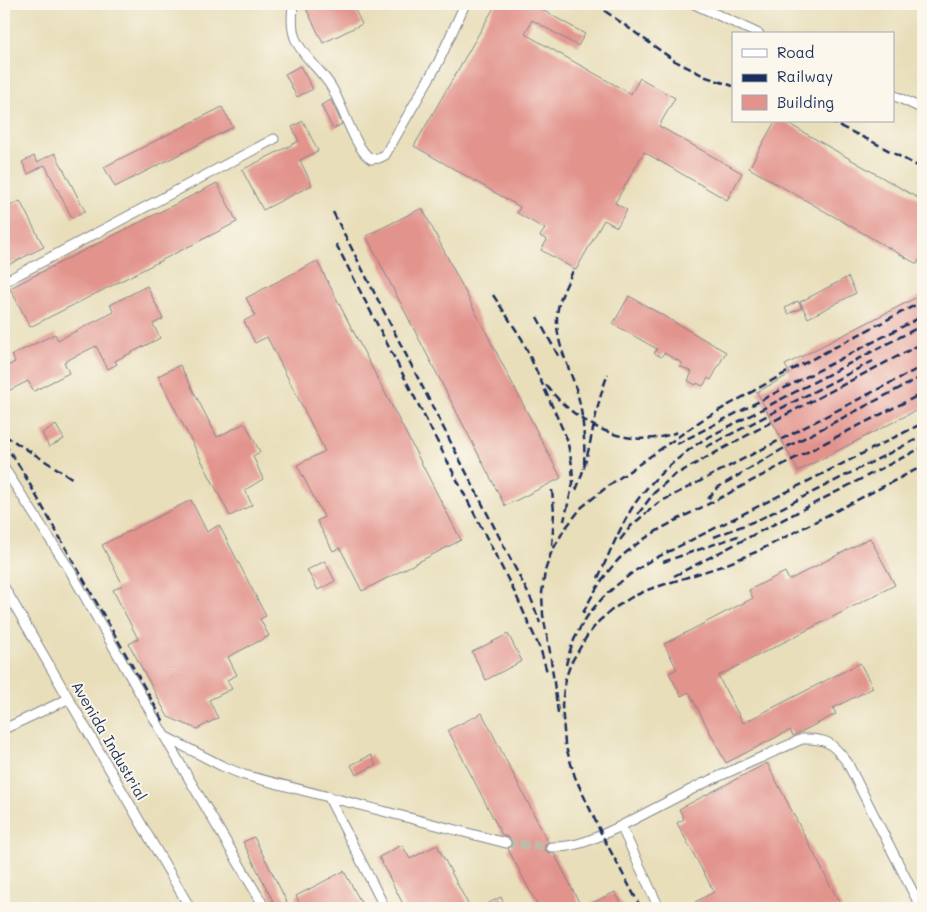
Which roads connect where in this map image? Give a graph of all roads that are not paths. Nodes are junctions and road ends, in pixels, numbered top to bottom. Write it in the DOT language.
graph roads {
  1 [pos="293,4"];
  2 [pos="465,4"];
  3 [pos="694,4"];
  4 [pos="755,32"];
  5 [pos="894,95"];
  6 [pos="923,109"];
  7 [pos="274,139"];
  8 [pos="4,282"];
  9 [pos="4,468"];
  10 [pos="4,587"];
  11 [pos="68,699"];
  12 [pos="4,729"];
  13 [pos="164,736"];
  14 [pos="328,796"];
  15 [pos="621,826"];
  16 [pos="506,843"];
  17 [pos="551,846"];
  18 [pos="190,908"];
  19 [pos="265,908"];
  20 [pos="385,908"];
  21 [pos="659,908"];
  22 [pos="921,908"];
  1 -- 2 [label="street"];
  3 -- 4 [label="street"];
  5 -- 6 [label="street"];
  7 -- 8 [label="street"];
  9 -- 13 [label="street"];
  10 -- 11 [label="street, Avenida Industrial"];
  11 -- 12 [label="street"];
  11 -- 18 [label="street, Avenida Industrial"];
  13 -- 14 [label="street"];
  13 -- 19 [label="street"];
  14 -- 16 [label="street"];
  14 -- 20 [label="street"];
  15 -- 17 [label="street"];
  15 -- 21 [label="street"];
  15 -- 22 [label="street"];
}
